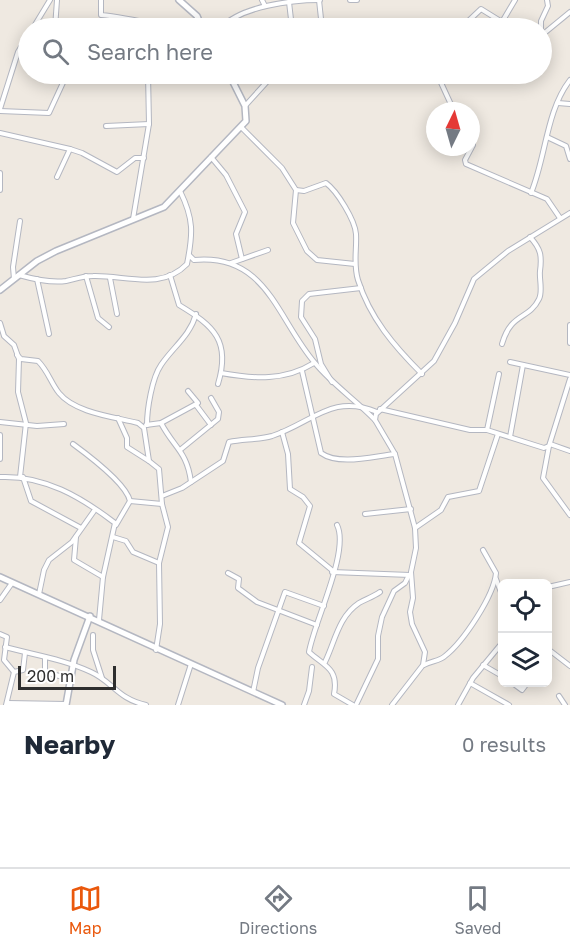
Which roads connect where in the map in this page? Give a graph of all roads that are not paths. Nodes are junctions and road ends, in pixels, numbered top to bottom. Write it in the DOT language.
graph roads {
  1 [pos="50,0"];
  2 [pos="57,0"];
  3 [pos="101,0"];
  4 [pos="262,0"];
  5 [pos="320,0"];
  6 [pos="350,0"];
  7 [pos="357,0"];
  8 [pos="514,0"];
  9 [pos="547,0"];
  10 [pos="183,1"];
  11 [pos="289,2"];
  12 [pos="265,6"];
  13 [pos="570,12"];
  14 [pos="39,18"];
  15 [pos="56,18"];
  16 [pos="128,18"];
  17 [pos="198,18"];
  18 [pos="237,18"];
  19 [pos="291,18"];
  20 [pos="321,18"];
  21 [pos="472,18"];
  22 [pos="496,18"];
  23 [pos="504,18"];
  24 [pos="542,18"];
  25 [pos="552,25"];
  26 [pos="18,52"];
  27 [pos="570,80"];
  28 [pos="62,84"];
  29 [pos="148,84"];
  30 [pos="234,84"];
  31 [pos="265,84"];
  32 [pos="441,84"];
  33 [pos="450,102"];
  34 [pos="558,103"];
  35 [pos="570,104"];
  36 [pos="245,106"];
  37 [pos="0,110"];
  38 [pos="149,124"];
  39 [pos="106,126"];
  40 [pos="241,127"];
  41 [pos="0,133"];
  42 [pos="547,137"];
  43 [pos="70,149"];
  44 [pos="211,156"];
  45 [pos="467,156"];
  46 [pos="144,158"];
  47 [pos="570,159"];
  48 [pos="0,173"];
  49 [pos="57,177"];
  50 [pos="0,190"];
  51 [pos="296,190"];
  52 [pos="180,191"];
  53 [pos="531,193"];
  54 [pos="570,213"];
  55 [pos="560,218"];
  56 [pos="133,219"];
  57 [pos="20,221"];
  58 [pos="530,237"];
  59 [pos="268,250"];
  60 [pos="189,255"];
  61 [pos="242,259"];
  62 [pos="231,264"];
  63 [pos="355,264"];
  64 [pos="170,275"];
  65 [pos="86,276"];
  66 [pos="16,277"];
  67 [pos="110,278"];
  68 [pos="36,279"];
  69 [pos="361,288"];
  70 [pos="0,290"];
  71 [pos="117,314"];
  72 [pos="196,314"];
  73 [pos="0,323"];
  74 [pos="570,326"];
  75 [pos="109,327"];
  76 [pos="49,334"];
  77 [pos="570,343"];
  78 [pos="502,344"];
  79 [pos="17,355"];
  80 [pos="510,362"];
  81 [pos="314,363"];
  82 [pos="523,365"];
  83 [pos="302,371"];
  84 [pos="221,374"];
  85 [pos="422,374"];
  86 [pos="499,374"];
  87 [pos="570,377"];
  88 [pos="218,384"];
  89 [pos="333,385"];
  90 [pos="188,391"];
  91 [pos="211,399"];
  92 [pos="196,405"];
  93 [pos="361,407"];
  94 [pos="379,410"];
  95 [pos="118,418"];
  96 [pos="312,418"];
  97 [pos="375,420"];
  98 [pos="0,422"];
  99 [pos="26,423"];
  100 [pos="161,423"];
  101 [pos="64,424"];
  102 [pos="211,424"];
  103 [pos="145,425"];
  104 [pos="487,429"];
  105 [pos="282,432"];
  106 [pos="498,434"];
  107 [pos="0,435"];
  108 [pos="510,437"];
  109 [pos="73,444"];
  110 [pos="550,445"];
  111 [pos="180,450"];
  112 [pos="570,451"];
  113 [pos="395,454"];
  114 [pos="0,459"];
  115 [pos="149,461"];
  116 [pos="0,477"];
  117 [pos="21,477"];
  118 [pos="191,482"];
  119 [pos="162,496"];
  120 [pos="130,501"];
  121 [pos="162,504"];
  122 [pos="411,509"];
  123 [pos="94,511"];
  124 [pos="365,514"];
  125 [pos="570,515"];
  126 [pos="337,525"];
  127 [pos="116,526"];
  128 [pos="81,528"];
  129 [pos="415,528"];
  130 [pos="76,536"];
  131 [pos="114,537"];
  132 [pos="483,550"];
  133 [pos="159,563"];
  134 [pos="332,571"];
  135 [pos="228,573"];
  136 [pos="410,575"];
  137 [pos="0,577"];
  138 [pos="102,577"];
  139 [pos="495,578"];
  140 [pos="570,582"];
  141 [pos="12,583"];
  142 [pos="498,585"];
  143 [pos="552,586"];
  144 [pos="380,592"];
  145 [pos="39,594"];
  146 [pos="0,600"];
  147 [pos="324,606"];
  148 [pos="280,611"];
  149 [pos="90,616"];
  150 [pos="99,620"];
  151 [pos="317,625"];
  152 [pos="0,634"];
  153 [pos="93,635"];
  154 [pos="5,647"];
  155 [pos="498,648"];
  156 [pos="156,650"];
  157 [pos="552,652"];
  158 [pos="26,653"];
  159 [pos="45,657"];
  160 [pos="325,662"];
  161 [pos="74,664"];
  162 [pos="191,664"];
  163 [pos="483,665"];
  164 [pos="570,666"];
  165 [pos="312,667"];
  166 [pos="421,668"];
  167 [pos="14,672"];
  168 [pos="498,674"];
  169 [pos="71,679"];
  170 [pos="102,679"];
  171 [pos="470,683"];
  172 [pos="253,692"];
  173 [pos="559,696"];
  174 [pos="6,704"];
  175 [pos="66,704"];
  176 [pos="146,705"];
  177 [pos="178,705"];
  178 [pos="282,705"];
  179 [pos="304,705"];
  180 [pos="354,705"];
  181 [pos="392,705"];
  182 [pos="459,705"];
  183 [pos="509,705"];
  184 [pos="566,705"];
  1 -- 14 [label="street"];
  2 -- 15 [label="street"];
  3 -- 16 [label="street"];
  4 -- 12 [label="street"];
  5 -- 11 [label="street"];
  5 -- 20 [label="street"];
  6 -- 7 [label="street"];
  8 -- 23 [label="street"];
  9 -- 24 [label="street"];
  10 -- 17 [label="street"];
  11 -- 12 [label="street"];
  11 -- 19 [label="street"];
  12 -- 18 [label="street"];
  13 -- 25 [label="street"];
  21 -- 22 [label="street"];
  26 -- 37 [label="street"];
  27 -- 34 [label="street"];
  28 -- 37 [label="street"];
  29 -- 38 [label="street"];
  30 -- 36 [label="street"];
  31 -- 36 [label="street"];
  32 -- 33 [label="street"];
  34 -- 35 [label="street"];
  34 -- 42 [label="street"];
  36 -- 40 [label="street"];
  38 -- 39 [label="street"];
  38 -- 46 [label="street"];
  40 -- 44 [label="street"];
  40 -- 51 [label="street"];
  41 -- 43 [label="street"];
  42 -- 47 [label="street"];
  42 -- 53 [label="street"];
  43 -- 46 [label="street"];
  43 -- 49 [label="street"];
  44 -- 52 [label="street"];
  44 -- 61 [label="street"];
  45 -- 53 [label="street"];
  46 -- 56 [label="street"];
  48 -- 50 [label="street"];
  51 -- 63 [label="street"];
  51 -- 63 [label="street"];
  52 -- 56 [label="street"];
  52 -- 60 [label="street"];
  53 -- 55 [label="street"];
  54 -- 55 [label="street"];
  55 -- 58 [label="street"];
  56 -- 66 [label="street"];
  57 -- 66 [label="street"];
  58 -- 78 [label="street"];
  58 -- 85 [label="street"];
  59 -- 61 [label="street"];
  60 -- 62 [label="street"];
  60 -- 64 [label="street"];
  61 -- 62 [label="street"];
  62 -- 81 [label="street"];
  63 -- 69 [label="street"];
  64 -- 67 [label="street"];
  64 -- 72 [label="street"];
  65 -- 67 [label="street"];
  65 -- 68 [label="street"];
  65 -- 75 [label="street"];
  66 -- 68 [label="street"];
  66 -- 70 [label="street"];
  67 -- 71 [label="street"];
  68 -- 76 [label="street"];
  69 -- 85 [label="street"];
  69 -- 89 [label="street"];
  72 -- 84 [label="street"];
  72 -- 103 [label="street"];
  73 -- 79 [label="street"];
  74 -- 77 [label="street"];
  79 -- 95 [label="street"];
  79 -- 99 [label="street"];
  80 -- 82 [label="street"];
  81 -- 83 [label="street"];
  81 -- 89 [label="street"];
  82 -- 87 [label="street"];
  82 -- 108 [label="street"];
  83 -- 84 [label="street"];
  83 -- 96 [label="street"];
  84 -- 88 [label="street"];
  85 -- 94 [label="street"];
  86 -- 104 [label="street"];
  87 -- 110 [label="street"];
  89 -- 93 [label="street"];
  90 -- 92 [label="street"];
  91 -- 102 [label="street"];
  92 -- 100 [label="street"];
  92 -- 102 [label="street"];
  93 -- 94 [label="street"];
  93 -- 96 [label="street"];
  93 -- 97 [label="street"];
  94 -- 97 [label="street"];
  94 -- 104 [label="street"];
  95 -- 103 [label="street"];
  95 -- 115 [label="street"];
  96 -- 105 [label="street"];
  96 -- 113 [label="street"];
  97 -- 113 [label="street"];
  98 -- 99 [label="street"];
  99 -- 101 [label="street"];
  99 -- 117 [label="street"];
  100 -- 103 [label="street"];
  100 -- 111 [label="street"];
  102 -- 111 [label="street"];
  103 -- 115 [label="street"];
  104 -- 106 [label="street"];
  105 -- 118 [label="street"];
  105 -- 134 [label="street"];
  106 -- 108 [label="street"];
  106 -- 129 [label="street"];
  107 -- 114 [label="street"];
  108 -- 110 [label="street"];
  109 -- 120 [label="street"];
  110 -- 112 [label="street"];
  110 -- 125 [label="street"];
  111 -- 118 [label="street"];
  113 -- 122 [label="street"];
  115 -- 119 [label="street"];
  116 -- 117 [label="street"];
  117 -- 123 [label="street"];
  117 -- 128 [label="street"];
  118 -- 119 [label="street"];
  119 -- 121 [label="street"];
  120 -- 121 [label="street"];
  120 -- 127 [label="street"];
  121 -- 133 [label="street"];
  122 -- 124 [label="street"];
  122 -- 129 [label="street"];
  123 -- 127 [label="street"];
  123 -- 128 [label="street"];
  126 -- 134 [label="street"];
  127 -- 131 [label="street"];
  128 -- 130 [label="street"];
  129 -- 136 [label="street"];
  130 -- 138 [label="street"];
  130 -- 145 [label="street"];
  131 -- 133 [label="street"];
  131 -- 138 [label="street"];
  132 -- 139 [label="street"];
  133 -- 156 [label="street"];
  134 -- 136 [label="street"];
  134 -- 147 [label="street"];
  135 -- 148 [label="street"];
  136 -- 166 [label="street"];
  136 -- 180 [label="street"];
  137 -- 141 [label="street"];
  138 -- 150 [label="street"];
  139 -- 142 [label="street"];
  139 -- 166 [label="street"];
  140 -- 143 [label="street"];
  141 -- 145 [label="street"];
  141 -- 146 [label="street"];
  144 -- 160 [label="street"];
  145 -- 149 [label="street"];
  147 -- 148 [label="street"];
  147 -- 151 [label="street"];
  148 -- 151 [label="street"];
  148 -- 172 [label="street"];
  149 -- 150 [label="street"];
  149 -- 161 [label="street"];
  150 -- 156 [label="street"];
  151 -- 160 [label="street"];
  152 -- 154 [label="street"];
  153 -- 170 [label="street"];
  154 -- 158 [label="street"];
  154 -- 167 [label="street"];
  155 -- 163 [label="street"];
  156 -- 162 [label="street"];
  157 -- 164 [label="street"];
  158 -- 159 [label="street"];
  158 -- 167 [label="street"];
  159 -- 161 [label="street"];
  159 -- 169 [label="street"];
  160 -- 180 [label="street"];
  161 -- 169 [label="street"];
  161 -- 170 [label="street"];
  162 -- 172 [label="street"];
  162 -- 177 [label="street"];
  163 -- 168 [label="street"];
  163 -- 171 [label="street"];
  165 -- 179 [label="street"];
  166 -- 181 [label="street"];
  167 -- 174 [label="street"];
  169 -- 175 [label="street"];
  170 -- 176 [label="street"];
  171 -- 182 [label="street"];
  171 -- 183 [label="street"];
  172 -- 178 [label="street"];
  173 -- 184 [label="street"];
  174 -- 175 [label="street"];
}
